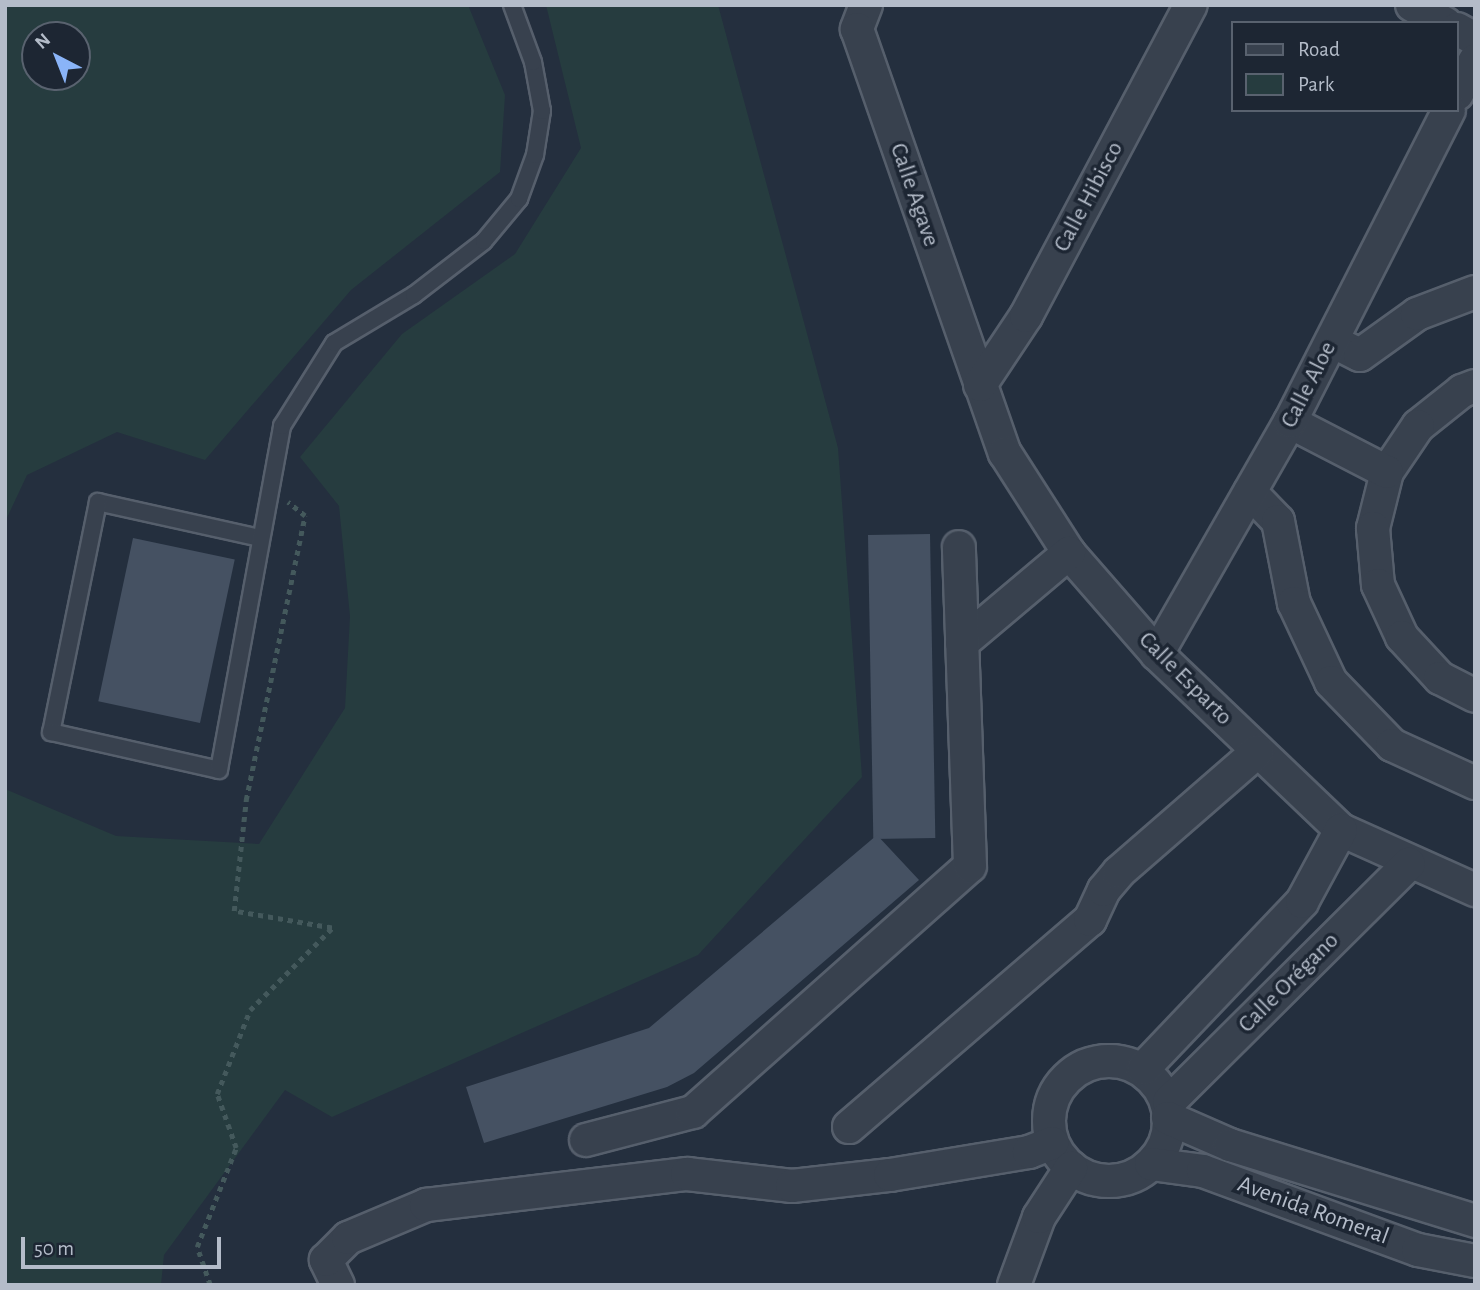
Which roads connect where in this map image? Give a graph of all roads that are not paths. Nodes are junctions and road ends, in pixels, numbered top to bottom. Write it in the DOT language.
graph roads {
  1 [pos="512,5"];
  2 [pos="866,5"];
  3 [pos="1191,5"];
  4 [pos="1412,5"];
  5 [pos="1441,21"];
  6 [pos="1459,30"];
  7 [pos="1475,38"];
  8 [pos="1475,60"];
  9 [pos="1459,90"];
  10 [pos="1448,112"];
  11 [pos="1475,292"];
  12 [pos="1332,341"];
  13 [pos="980,385"];
  14 [pos="1475,386"];
  15 [pos="1290,422"];
  16 [pos="1387,472"];
  17 [pos="1250,492"];
  18 [pos="260,538"];
  19 [pos="959,547"];
  20 [pos="1069,552"];
  21 [pos="962,643"];
  22 [pos="1157,654"];
  23 [pos="1475,696"];
  24 [pos="1258,751"];
  25 [pos="1475,783"];
  26 [pos="1340,830"];
  27 [pos="1409,864"];
  28 [pos="1475,890"];
  29 [pos="1143,1069"];
  30 [pos="1169,1110"];
  31 [pos="849,1127"];
  32 [pos="586,1140"];
  33 [pos="1052,1143"];
  34 [pos="1151,1164"];
  35 [pos="1071,1168"];
  36 [pos="1475,1221"];
  37 [pos="1475,1261"];
  38 [pos="338,1285"];
  39 [pos="1014,1285"];
  1 -- 18 [label="lane"];
  2 -- 13 [label="street, Calle Agave"];
  3 -- 13 [label="street, Calle Hibisco"];
  4 -- 5 [label="street"];
  6 -- 7 [label="street"];
  8 -- 9 [label="street"];
  10 -- 12 [label="street, Calle Aloe"];
  11 -- 12 [label="street"];
  12 -- 15 [label="street, Calle Aloe"];
  13 -- 20 [label="street, Calle Esparto"];
  14 -- 16 [label="street"];
  15 -- 16 [label="street"];
  15 -- 17 [label="street, Calle Aloe"];
  16 -- 23 [label="street"];
  17 -- 22 [label="street, Calle Aloe"];
  17 -- 25 [label="street"];
  18 -- 18 [label="lane"];
  19 -- 21 [label="street"];
  20 -- 21 [label="street"];
  20 -- 22 [label="street, Calle Esparto"];
  21 -- 32 [label="street"];
  22 -- 24 [label="street, Calle Esparto"];
  24 -- 26 [label="street, Calle Esparto"];
  24 -- 31 [label="street"];
  26 -- 27 [label="street, Calle Esparto"];
  26 -- 29 [label="street, Calle Orégano"];
  27 -- 28 [label="street, Calle Esparto"];
  27 -- 30 [label="street, Calle Orégano"];
  29 -- 30 [label="street"];
  29 -- 33 [label="street"];
  30 -- 34 [label="street"];
  30 -- 36 [label="street, Avenida Romeral"];
  33 -- 35 [label="street"];
  33 -- 38 [label="street"];
  34 -- 35 [label="street"];
  34 -- 37 [label="street, Avenida Romeral"];
  35 -- 39 [label="street"];
}
